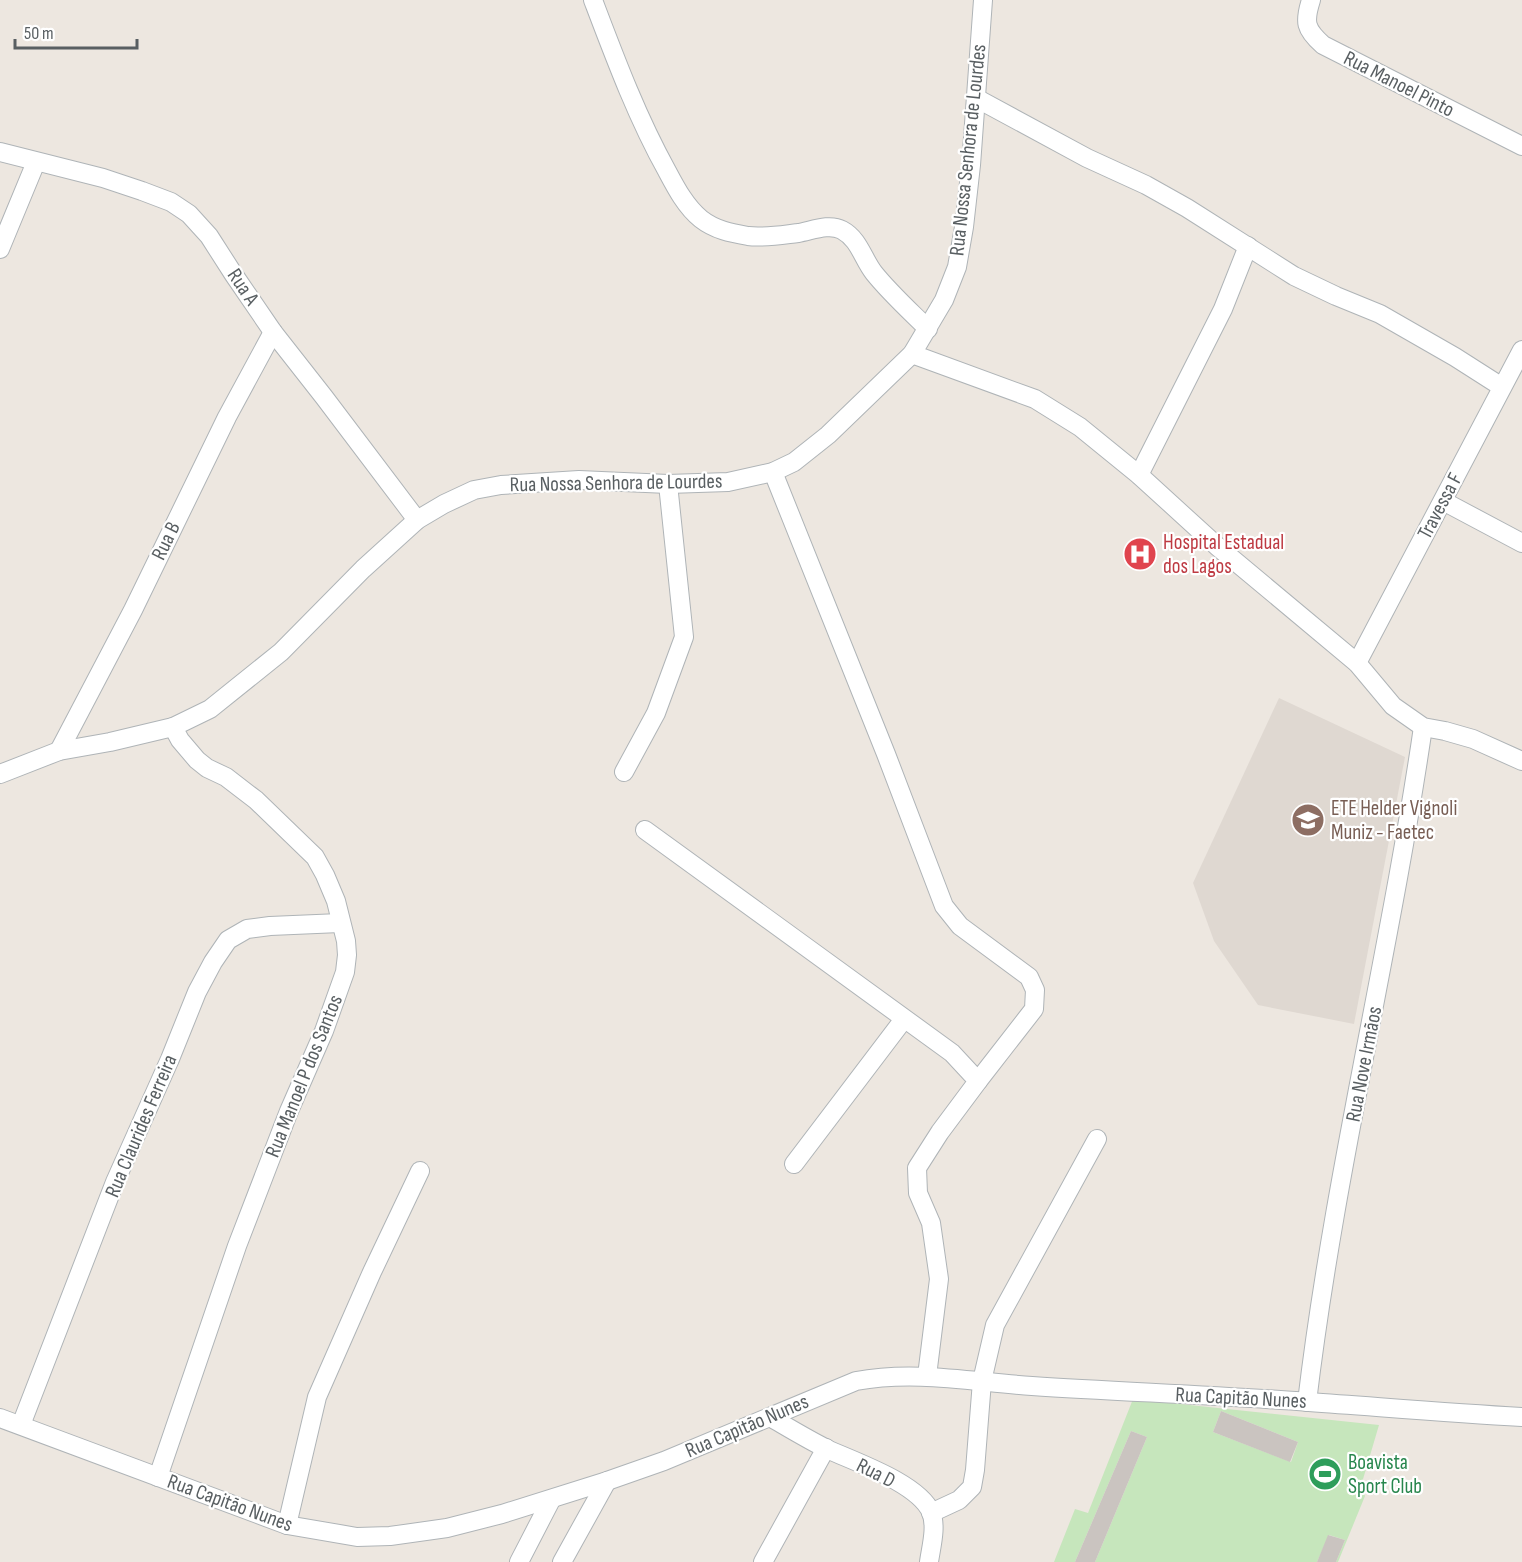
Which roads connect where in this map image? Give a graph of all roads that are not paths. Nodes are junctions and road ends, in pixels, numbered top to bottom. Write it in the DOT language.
graph roads {
  1 [pos="593,0"];
  2 [pos="983,0"];
  3 [pos="1311,0"];
  4 [pos="976,98"];
  5 [pos="1522,146"];
  6 [pos="0,152"];
  7 [pos="36,162"];
  8 [pos="1248,246"];
  9 [pos="0,249"];
  10 [pos="928,329"];
  11 [pos="273,332"];
  12 [pos="1522,350"];
  13 [pos="912,354"];
  14 [pos="1502,387"];
  15 [pos="773,472"];
  16 [pos="1139,475"];
  17 [pos="668,484"];
  18 [pos="1443,501"];
  19 [pos="417,520"];
  20 [pos="1522,543"];
  21 [pos="1357,663"];
  22 [pos="173,727"];
  23 [pos="1423,727"];
  24 [pos="59,751"];
  25 [pos="1522,761"];
  26 [pos="624,772"];
  27 [pos="0,774"];
  28 [pos="645,830"];
  29 [pos="340,923"];
  30 [pos="904,1019"];
  31 [pos="978,1081"];
  32 [pos="1097,1139"];
  33 [pos="794,1164"];
  34 [pos="420,1171"];
  35 [pos="927,1376"];
  36 [pos="982,1381"];
  37 [pos="1307,1402"];
  38 [pos="1522,1417"];
  39 [pos="0,1418"];
  40 [pos="770,1418"];
  41 [pos="21,1425"];
  42 [pos="826,1448"];
  43 [pos="158,1477"];
  44 [pos="606,1481"];
  45 [pos="552,1500"];
  46 [pos="931,1513"];
  47 [pos="287,1525"];
  48 [pos="519,1562"];
  49 [pos="562,1562"];
  50 [pos="764,1562"];
  51 [pos="929,1562"];
  1 -- 10 [label="street"];
  2 -- 4 [label="street, Rua Nossa Senhora de Lourdes"];
  3 -- 5 [label="street, Rua Manoel Pinto"];
  4 -- 8 [label="street"];
  4 -- 10 [label="street, Rua Nossa Senhora de Lourdes"];
  6 -- 7 [label="street, Rua A"];
  7 -- 9 [label="street"];
  7 -- 11 [label="street, Rua A"];
  8 -- 14 [label="street"];
  8 -- 16 [label="street"];
  10 -- 13 [label="street, Rua Nossa Senhora de Lourdes"];
  11 -- 19 [label="street, Rua A"];
  11 -- 24 [label="street, Rua B"];
  12 -- 14 [label="street, Travessa F"];
  13 -- 15 [label="street, Rua Nossa Senhora de Lourdes"];
  13 -- 16 [label="street"];
  14 -- 18 [label="street, Travessa F"];
  15 -- 17 [label="street, Rua Nossa Senhora de Lourdes"];
  15 -- 31 [label="street"];
  16 -- 21 [label="street"];
  17 -- 19 [label="street, Rua Nossa Senhora de Lourdes"];
  17 -- 26 [label="street"];
  18 -- 20 [label="street"];
  18 -- 21 [label="street, Travessa F"];
  19 -- 22 [label="street, Rua Nossa Senhora de Lourdes"];
  21 -- 23 [label="street"];
  22 -- 24 [label="street, Rua Nossa Senhora de Lourdes"];
  22 -- 29 [label="street, Rua Manoel P dos Santos"];
  23 -- 25 [label="street"];
  23 -- 37 [label="street, Rua Nove Irmãos"];
  24 -- 27 [label="street, Rua Nossa Senhora de Lourdes"];
  28 -- 30 [label="street"];
  29 -- 41 [label="street, Rua Claurides Ferreira"];
  29 -- 43 [label="street, Rua Manoel P dos Santos"];
  30 -- 31 [label="street"];
  30 -- 33 [label="street"];
  31 -- 35 [label="street"];
  32 -- 36 [label="street"];
  34 -- 47 [label="street"];
  35 -- 36 [label="street, Rua Capitão Nunes"];
  35 -- 40 [label="street, Rua Capitão Nunes"];
  36 -- 37 [label="street, Rua Capitão Nunes"];
  36 -- 46 [label="street"];
  37 -- 38 [label="street, Rua Capitão Nunes"];
  39 -- 41 [label="street, Rua Capitão Nunes"];
  40 -- 42 [label="street, Rua D"];
  40 -- 44 [label="street, Rua Capitão Nunes"];
  41 -- 43 [label="street, Rua Capitão Nunes"];
  42 -- 46 [label="street, Rua D"];
  42 -- 50 [label="street"];
  43 -- 47 [label="street, Rua Capitão Nunes"];
  44 -- 45 [label="street, Rua Capitão Nunes"];
  44 -- 49 [label="street"];
  45 -- 47 [label="street, Rua Capitão Nunes"];
  45 -- 48 [label="street"];
  46 -- 51 [label="street"];
}
